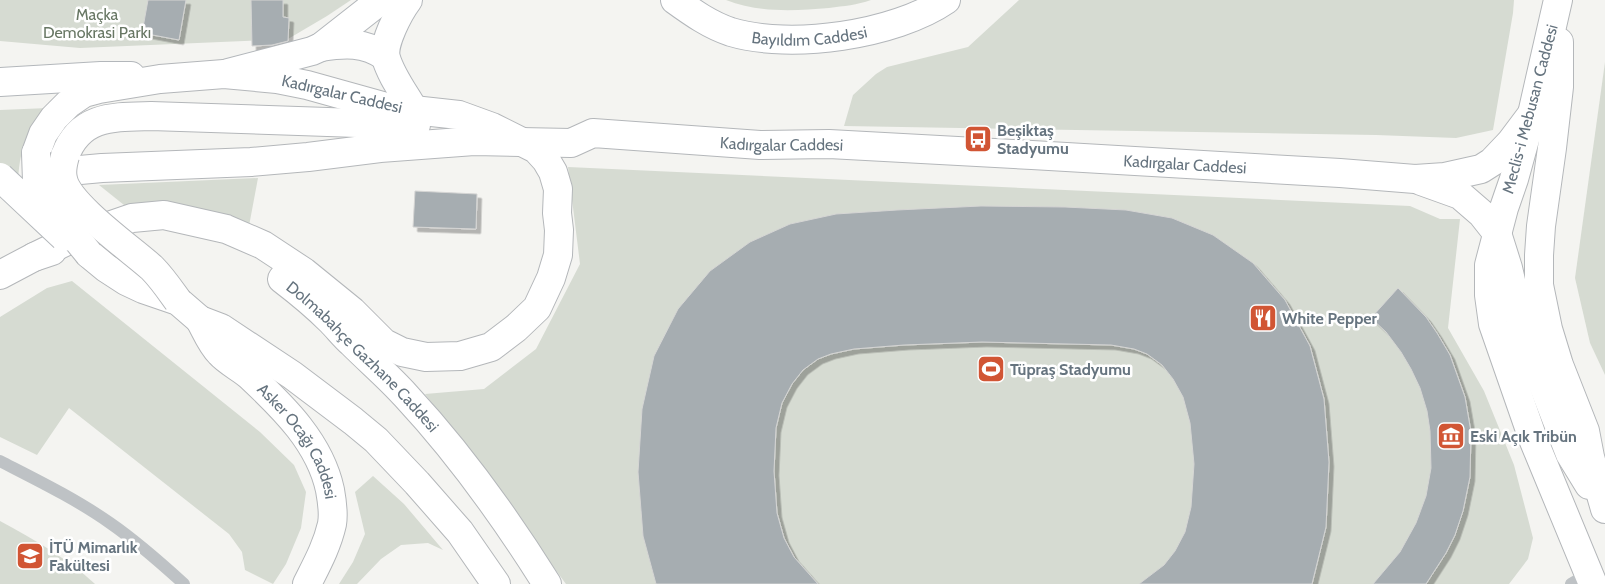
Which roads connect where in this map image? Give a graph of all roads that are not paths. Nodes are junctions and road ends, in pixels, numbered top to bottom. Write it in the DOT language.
graph roads {
  1 [pos="381,0"];
  2 [pos="408,0"];
  3 [pos="675,0"];
  4 [pos="700,0"];
  5 [pos="912,0"];
  6 [pos="946,0"];
  7 [pos="1558,3"];
  8 [pos="321,47"];
  9 [pos="385,56"];
  10 [pos="224,74"];
  11 [pos="160,79"];
  12 [pos="0,82"];
  13 [pos="414,110"];
  14 [pos="1532,114"];
  15 [pos="480,122"];
  16 [pos="522,143"];
  17 [pos="0,177"];
  18 [pos="1414,179"];
  19 [pos="0,192"];
  20 [pos="1497,233"];
  21 [pos="89,254"];
  22 [pos="34,257"];
  23 [pos="0,274"];
  24 [pos="178,301"];
  25 [pos="200,320"];
  26 [pos="0,461"];
  27 [pos="1605,510"];
  28 [pos="1584,581"];
  29 [pos="184,584"];
  30 [pos="307,584"];
  31 [pos="496,584"];
  32 [pos="547,584"];
  1 -- 8 [label="main road"];
  2 -- 9 [label="main road"];
  3 -- 6 [label="main road, Bayıldım Caddesi"];
  4 -- 5 [label="main road, Bayıldım Caddesi"];
  7 -- 14 [label="main road, Meclis-i Mebusan Caddesi"];
  7 -- 27 [label="main road, Meclis-i Mebusan Caddesi"];
  8 -- 9 [label="main road"];
  8 -- 10 [label="main road"];
  9 -- 13 [label="main road"];
  10 -- 11 [label="main road, Kadırgalar Caddesi"];
  10 -- 13 [label="main road, Kadırgalar Caddesi"];
  11 -- 12 [label="main road"];
  11 -- 21 [label="main road, bridge"];
  13 -- 15 [label="main road, Kadırgalar Caddesi"];
  14 -- 18 [label="main road, Kadırgalar Caddesi"];
  14 -- 20 [label="main road, Meclis-i Mebusan Caddesi"];
  15 -- 16 [label="main road, Kadırgalar Caddesi"];
  15 -- 24 [label="main road, bridge"];
  16 -- 18 [label="main road, Kadırgalar Caddesi"];
  16 -- 19 [label="main road"];
  16 -- 22 [label="main road"];
  17 -- 21 [label="main road, bridge"];
  18 -- 20 [label="main road, Kadırgalar Caddesi"];
  20 -- 27 [label="main road"];
  20 -- 28 [label="main road, Meclis-i Mebusan Caddesi"];
  21 -- 24 [label="main road"];
  22 -- 23 [label="main road, Dolmabahçe Gazhane Caddesi"];
  22 -- 32 [label="main road, Dolmabahçe Gazhane Caddesi"];
  24 -- 25 [label="main road"];
  25 -- 30 [label="main road, Asker Ocağı Caddesi"];
  25 -- 31 [label="main road"];
  26 -- 29 [label="lane"];
}
